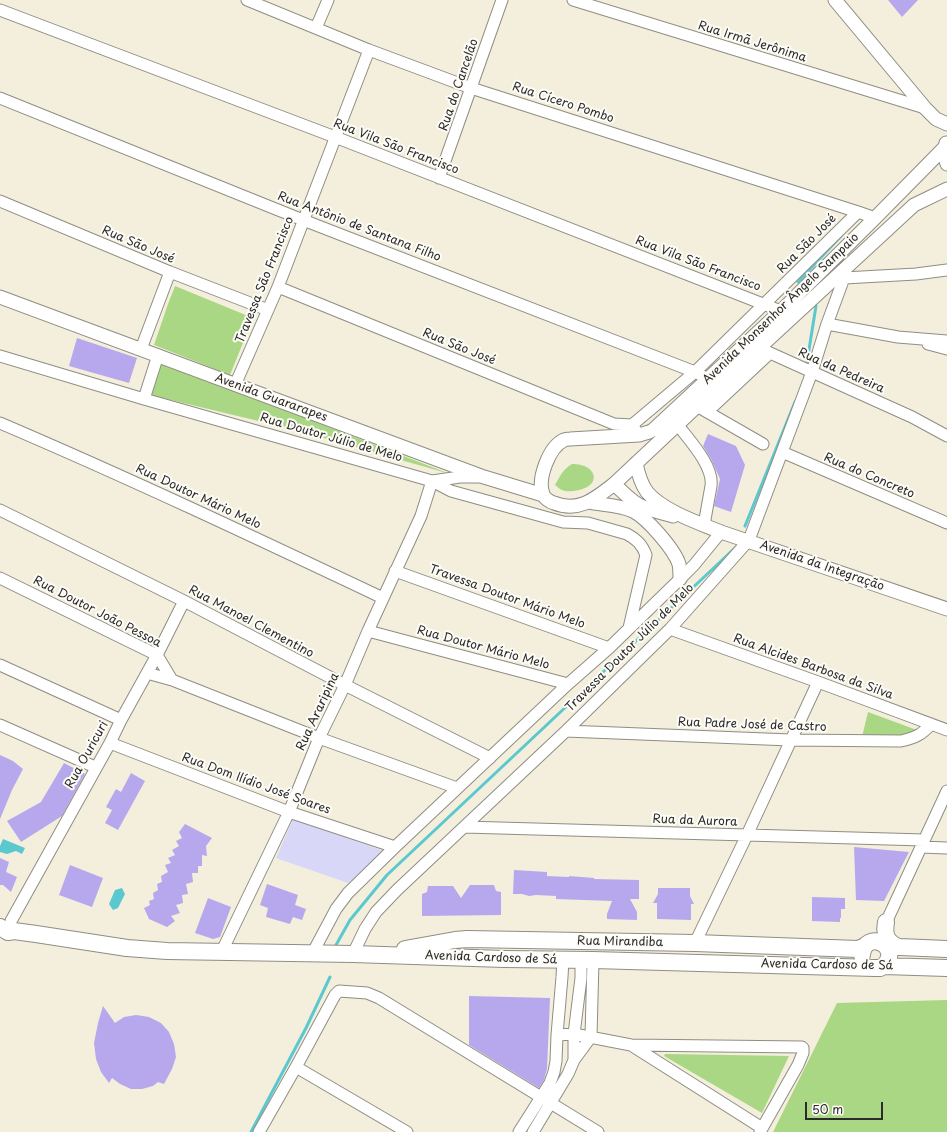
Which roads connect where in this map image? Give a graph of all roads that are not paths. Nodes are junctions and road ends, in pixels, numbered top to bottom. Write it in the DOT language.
graph roads {
  1 [pos="247,0"];
  2 [pos="328,0"];
  3 [pos="502,0"];
  4 [pos="573,0"];
  5 [pos="835,0"];
  6 [pos="0,10"];
  7 [pos="316,28"];
  8 [pos="369,50"];
  9 [pos="472,88"];
  10 [pos="0,98"];
  11 [pos="925,108"];
  12 [pos="947,124"];
  13 [pos="335,137"];
  14 [pos="946,144"];
  15 [pos="947,164"];
  16 [pos="439,178"];
  17 [pos="947,189"];
  18 [pos="0,201"];
  19 [pos="858,212"];
  20 [pos="875,218"];
  21 [pos="303,220"];
  22 [pos="947,270"];
  23 [pos="170,272"];
  24 [pos="916,274"];
  25 [pos="947,276"];
  26 [pos="840,277"];
  27 [pos="278,287"];
  28 [pos="0,297"];
  29 [pos="765,304"];
  30 [pos="268,310"];
  31 [pos="781,311"];
  32 [pos="828,324"];
  33 [pos="898,337"];
  34 [pos="947,341"];
  35 [pos="141,349"];
  36 [pos="947,349"];
  37 [pos="764,351"];
  38 [pos="158,355"];
  39 [pos="0,356"];
  40 [pos="695,372"];
  41 [pos="812,372"];
  42 [pos="708,379"];
  43 [pos="235,385"];
  44 [pos="144,399"];
  45 [pos="702,409"];
  46 [pos="912,417"];
  47 [pos="0,424"];
  48 [pos="677,424"];
  49 [pos="635,430"];
  50 [pos="947,430"];
  51 [pos="947,436"];
  52 [pos="763,444"];
  53 [pos="782,452"];
  54 [pos="636,463"];
  55 [pos="484,478"];
  56 [pos="432,481"];
  57 [pos="614,484"];
  58 [pos="543,496"];
  59 [pos="588,502"];
  60 [pos="0,510"];
  61 [pos="947,523"];
  62 [pos="701,524"];
  63 [pos="721,532"];
  64 [pos="749,540"];
  65 [pos="646,555"];
  66 [pos="395,571"];
  67 [pos="0,578"];
  68 [pos="680,579"];
  69 [pos="383,598"];
  70 [pos="184,601"];
  71 [pos="947,609"];
  72 [pos="629,628"];
  73 [pos="670,629"];
  74 [pos="368,631"];
  75 [pos="609,648"];
  76 [pos="157,655"];
  77 [pos="0,665"];
  78 [pos="147,673"];
  79 [pos="172,680"];
  80 [pos="818,682"];
  81 [pos="568,684"];
  82 [pos="345,685"];
  83 [pos="121,720"];
  84 [pos="931,724"];
  85 [pos="0,725"];
  86 [pos="947,730"];
  87 [pos="566,731"];
  88 [pos="319,738"];
  89 [pos="790,740"];
  90 [pos="110,743"];
  91 [pos="490,758"];
  92 [pos="95,767"];
  93 [pos="458,788"];
  94 [pos="947,791"];
  95 [pos="289,812"];
  96 [pos="464,827"];
  97 [pos="747,835"];
  98 [pos="923,844"];
  99 [pos="395,847"];
  100 [pos="947,848"];
  101 [pos="886,922"];
  102 [pos="6,927"];
  103 [pos="695,943"];
  104 [pos="882,945"];
  105 [pos="947,949"];
  106 [pos="221,953"];
  107 [pos="312,954"];
  108 [pos="353,954"];
  109 [pos="376,955"];
  110 [pos="563,960"];
  111 [pos="587,960"];
  112 [pos="877,967"];
  113 [pos="947,968"];
  114 [pos="574,1034"];
  115 [pos="556,1035"];
  116 [pos="591,1037"];
  117 [pos="631,1045"];
  118 [pos="574,1060"];
  119 [pos="296,1067"];
  120 [pos="545,1100"];
  121 [pos="761,1130"];
  122 [pos="259,1132"];
  123 [pos="407,1132"];
  124 [pos="519,1132"];
  125 [pos="533,1132"];
  126 [pos="598,1132"];
  1 -- 7 [label="street, Rua Cícero Pombo"];
  2 -- 7 [label="street"];
  3 -- 9 [label="street, Rua do Cancelão"];
  4 -- 11 [label="street, Rua Irmã Jerônima"];
  5 -- 11 [label="main road"];
  6 -- 13 [label="street, Rua Vila São Francisco"];
  7 -- 8 [label="street, Rua Cícero Pombo"];
  8 -- 9 [label="street, Rua Cícero Pombo"];
  8 -- 13 [label="street, Travessa São Francisco"];
  9 -- 16 [label="street, Rua do Cancelão"];
  9 -- 19 [label="street, Rua Cícero Pombo"];
  10 -- 21 [label="street, Rua Antônio de Santana Filho"];
  11 -- 12 [label="main road"];
  13 -- 16 [label="street, Rua Vila São Francisco"];
  13 -- 21 [label="street, Travessa São Francisco"];
  14 -- 15 [label="main road"];
  14 -- 20 [label="main road, Avenida Monsenhor Ângelo Sampaio"];
  16 -- 29 [label="street, Rua Vila São Francisco"];
  17 -- 26 [label="main road, Avenida Monsenhor Ângelo Sampaio"];
  18 -- 23 [label="street, Rua São José"];
  19 -- 20 [label="street, Rua Cícero Pombo"];
  19 -- 29 [label="street, Rua São José"];
  20 -- 31 [label="main road, Avenida Monsenhor Ângelo Sampaio"];
  21 -- 27 [label="street, Travessa São Francisco"];
  21 -- 40 [label="street, Rua Antônio de Santana Filho"];
  22 -- 24 [label="street"];
  23 -- 30 [label="street, Rua São José"];
  23 -- 35 [label="street"];
  24 -- 25 [label="street"];
  24 -- 26 [label="street"];
  26 -- 32 [label="street, Travessa Doutor Júlio de Melo"];
  26 -- 37 [label="main road, Avenida Monsenhor Ângelo Sampaio"];
  27 -- 30 [label="street, Travessa São Francisco"];
  27 -- 49 [label="street, Rua São José"];
  28 -- 35 [label="main road, Avenida Guararapes"];
  29 -- 31 [label="street, Rua Vila São Francisco"];
  29 -- 40 [label="street, Rua São José"];
  30 -- 43 [label="street, Travessa São Francisco"];
  31 -- 42 [label="main road, Avenida Monsenhor Ângelo Sampaio"];
  32 -- 33 [label="street"];
  32 -- 41 [label="street, Travessa Doutor Júlio de Melo"];
  33 -- 34 [label="street"];
  33 -- 36 [label="street"];
  35 -- 38 [label="main road, Avenida Guararapes"];
  37 -- 41 [label="street, Rua da Pedreira"];
  37 -- 45 [label="main road, Avenida Monsenhor Ângelo Sampaio"];
  38 -- 43 [label="main road, Avenida Guararapes"];
  38 -- 44 [label="street"];
  39 -- 44 [label="street, Rua Doutor Júlio de Melo"];
  40 -- 42 [label="street, Rua Antônio de Santana Filho"];
  40 -- 49 [label="street, Rua São José"];
  41 -- 46 [label="street, Rua da Pedreira"];
  41 -- 53 [label="street, Travessa Doutor Júlio de Melo"];
  42 -- 49 [label="main road, Avenida Monsenhor Ângelo Sampaio"];
  43 -- 55 [label="main road, Avenida Guararapes"];
  44 -- 56 [label="street, Rua Doutor Júlio de Melo"];
  45 -- 48 [label="main road, Avenida Monsenhor Ângelo Sampaio"];
  45 -- 52 [label="street"];
  46 -- 50 [label="street, Rua da Pedreira"];
  46 -- 51 [label="street, Rua da Pedreira"];
  47 -- 69 [label="street, Rua Doutor Mário Melo"];
  48 -- 54 [label="main road, Avenida Monsenhor Ângelo Sampaio"];
  48 -- 62 [label="street"];
  49 -- 58 [label="main road, Avenida Monsenhor Ângelo Sampaio"];
  53 -- 61 [label="street, Rua do Concreto"];
  53 -- 64 [label="street, Travessa Doutor Júlio de Melo"];
  54 -- 57 [label="main road, Avenida Monsenhor Ângelo Sampaio"];
  54 -- 62 [label="main road, Avenida da Integração"];
  55 -- 56 [label="street"];
  55 -- 58 [label="main road, Avenida Guararapes"];
  56 -- 65 [label="street, Rua Doutor Júlio de Melo"];
  56 -- 66 [label="street, Rua Araripina"];
  57 -- 59 [label="main road, Avenida Monsenhor Ângelo Sampaio"];
  57 -- 62 [label="main road, Avenida da Integração"];
  58 -- 59 [label="main road, Avenida Guararapes"];
  59 -- 68 [label="main road"];
  60 -- 70 [label="street, Rua Manoel Clementino"];
  62 -- 63 [label="main road, Avenida da Integração"];
  63 -- 64 [label="main road, Avenida da Integração"];
  63 -- 68 [label="street, Travessa Doutor Júlio de Melo"];
  64 -- 71 [label="main road, Avenida da Integração"];
  64 -- 73 [label="street, Travessa Doutor Júlio de Melo"];
  65 -- 72 [label="street, Travessa Doutor Júlio de Melo"];
  66 -- 69 [label="street, Rua Araripina"];
  66 -- 75 [label="street, Travessa Doutor Mário Melo"];
  67 -- 76 [label="street, Rua Doutor João Pessoa"];
  68 -- 72 [label="street, Travessa Doutor Júlio de Melo"];
  69 -- 74 [label="street, Rua Araripina"];
  70 -- 76 [label="street, Rua Ouricuri"];
  70 -- 82 [label="street, Rua Manoel Clementino"];
  72 -- 75 [label="street, Travessa Doutor Júlio de Melo"];
  73 -- 80 [label="street, Rua Alcides Barbosa da Silva"];
  73 -- 87 [label="street, Travessa Doutor Júlio de Melo"];
  74 -- 81 [label="street, Rua Doutor Mário Melo"];
  74 -- 82 [label="street, Rua Araripina"];
  75 -- 81 [label="street, Travessa Doutor Júlio de Melo"];
  76 -- 78 [label="street, Rua Ouricuri"];
  76 -- 79 [label="street, Rua Doutor João Pessoa"];
  77 -- 83 [label="street"];
  78 -- 79 [label="street"];
  78 -- 83 [label="street, Rua Ouricuri"];
  79 -- 88 [label="street"];
  80 -- 84 [label="street, Rua Alcides Barbosa da Silva"];
  80 -- 89 [label="street"];
  81 -- 91 [label="street, Travessa Doutor Júlio de Melo"];
  82 -- 88 [label="street, Rua Araripina"];
  82 -- 91 [label="street, Rua Manoel Clementino"];
  83 -- 90 [label="street, Rua Ouricuri"];
  84 -- 86 [label="street, Rua Alcides Barbosa da Silva"];
  84 -- 89 [label="street, Rua Padre José de Castro"];
  85 -- 92 [label="street"];
  87 -- 89 [label="street, Rua Padre José de Castro"];
  87 -- 96 [label="street, Travessa Doutor Júlio de Melo"];
  88 -- 93 [label="street"];
  88 -- 95 [label="street, Rua Araripina"];
  89 -- 97 [label="street"];
  90 -- 92 [label="street, Rua Ouricuri"];
  90 -- 95 [label="street, Rua Dom Ilídio José Soares"];
  91 -- 93 [label="street, Travessa Doutor Júlio de Melo"];
  92 -- 102 [label="street, Rua Ouricuri"];
  93 -- 99 [label="street, Travessa Doutor Júlio de Melo"];
  94 -- 98 [label="street"];
  95 -- 99 [label="street, Rua Dom Ilídio José Soares"];
  95 -- 106 [label="street, Rua Araripina"];
  96 -- 97 [label="street, Rua da Aurora"];
  96 -- 108 [label="street, Travessa Doutor Júlio de Melo"];
  97 -- 98 [label="street, Rua da Aurora"];
  97 -- 103 [label="street"];
  98 -- 100 [label="street, Rua da Aurora"];
  98 -- 101 [label="street"];
  99 -- 107 [label="street, Travessa Doutor Júlio de Melo"];
  101 -- 104 [label="street"];
  101 -- 104 [label="highway"];
  102 -- 106 [label="highway, Avenida Cardoso de Sá"];
  103 -- 104 [label="highway, Rua Mirandiba"];
  103 -- 109 [label="highway, Rua Mirandiba"];
  104 -- 105 [label="highway, Rua Mirandiba"];
  104 -- 112 [label="highway"];
  104 -- 112 [label="highway"];
  106 -- 107 [label="highway, Avenida Cardoso de Sá"];
  107 -- 108 [label="highway, Avenida Cardoso de Sá"];
  108 -- 109 [label="highway, Avenida Cardoso de Sá"];
  109 -- 110 [label="highway, Avenida Cardoso de Sá"];
  110 -- 111 [label="highway, Avenida Cardoso de Sá"];
  110 -- 115 [label="street"];
  111 -- 112 [label="highway, Avenida Cardoso de Sá"];
  111 -- 114 [label="street"];
  111 -- 116 [label="street"];
  112 -- 113 [label="highway, Avenida Cardoso de Sá"];
  114 -- 115 [label="street"];
  114 -- 116 [label="street"];
  114 -- 118 [label="street"];
  115 -- 120 [label="street"];
  116 -- 117 [label="street"];
  116 -- 118 [label="street"];
  117 -- 121 [label="street"];
  117 -- 121 [label="street"];
  118 -- 120 [label="street"];
  119 -- 120 [label="street"];
  119 -- 122 [label="street"];
  119 -- 123 [label="street"];
  120 -- 124 [label="street"];
  120 -- 125 [label="street"];
  120 -- 126 [label="street"];
}
